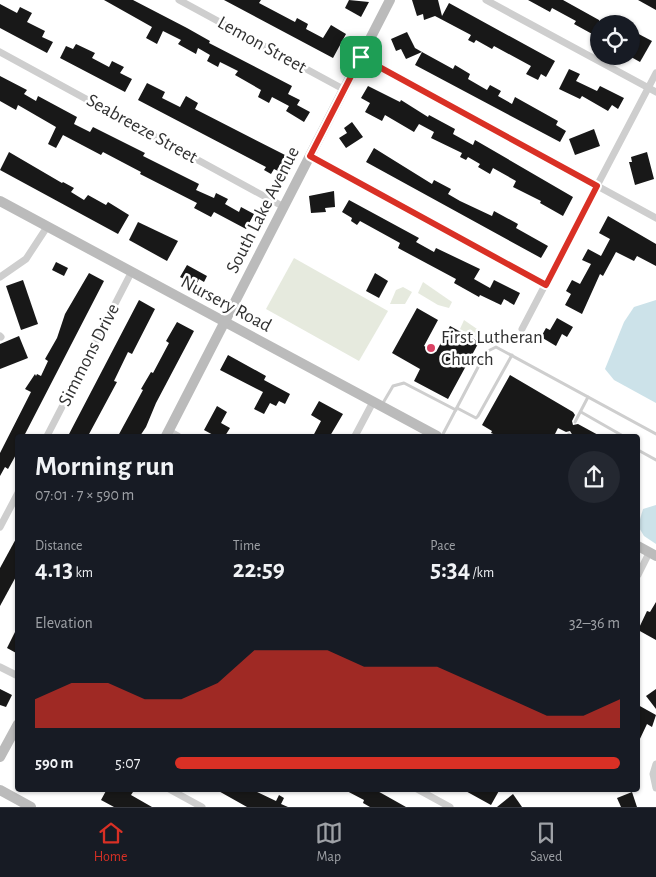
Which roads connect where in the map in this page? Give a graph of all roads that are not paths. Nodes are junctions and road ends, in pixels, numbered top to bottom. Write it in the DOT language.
graph roads {
  1 [pos="179,0"];
  2 [pos="390,0"];
  3 [pos="486,0"];
  4 [pos="0,52"];
  5 [pos="361,57"];
  6 [pos="656,73"];
  7 [pos="648,88"];
  8 [pos="345,90"];
  9 [pos="656,92"];
  10 [pos="310,156"];
  11 [pos="597,186"];
  12 [pos="0,201"];
  13 [pos="284,207"];
  14 [pos="656,218"];
  15 [pos="47,227"];
  16 [pos="131,273"];
  17 [pos="0,277"];
  18 [pos="546,285"];
  19 [pos="225,322"];
  20 [pos="522,329"];
  21 [pos="512,355"];
  22 [pos="588,397"];
  23 [pos="377,404"];
  24 [pos="456,409"];
  25 [pos="581,412"];
  26 [pos="575,422"];
  27 [pos="48,434"];
  28 [pos="171,434"];
  29 [pos="356,434"];
  30 [pos="433,434"];
  31 [pos="443,434"];
  32 [pos="620,434"];
  33 [pos="656,434"];
  34 [pos="640,451"];
  35 [pos="656,460"];
  36 [pos="15,499"];
  37 [pos="0,527"];
  38 [pos="640,547"];
  39 [pos="653,555"];
  40 [pos="640,572"];
  41 [pos="0,667"];
  42 [pos="15,674"];
  43 [pos="15,730"];
  44 [pos="0,757"];
  45 [pos="656,764"];
  46 [pos="655,785"];
  47 [pos="0,790"];
  48 [pos="174,792"];
  49 [pos="422,792"];
  50 [pos="31,807"];
  51 [pos="202,807"];
  52 [pos="450,807"];
  1 -- 8 [label="street, Lemon Street"];
  2 -- 5 [label="street, South Lake Avenue"];
  3 -- 7 [label="street"];
  4 -- 13 [label="street, Seabreeze Street"];
  5 -- 8 [label="street, South Lake Avenue"];
  5 -- 11 [label="street"];
  6 -- 7 [label="street"];
  7 -- 9 [label="street"];
  7 -- 11 [label="street"];
  8 -- 10 [label="street, South Lake Avenue"];
  10 -- 13 [label="street, South Lake Avenue"];
  10 -- 18 [label="street"];
  11 -- 14 [label="street"];
  11 -- 18 [label="street"];
  12 -- 15 [label="street, Nursery Road"];
  13 -- 19 [label="street, South Lake Avenue"];
  15 -- 16 [label="street, Nursery Road"];
  15 -- 17 [label="street"];
  16 -- 19 [label="street, Nursery Road"];
  16 -- 27 [label="street, Simmons Drive"];
  18 -- 20 [label="street"];
  19 -- 23 [label="street, Nursery Road"];
  19 -- 28 [label="street, South Lake Avenue"];
  21 -- 22 [label="lane"];
  21 -- 24 [label="lane"];
  21 -- 24 [label="lane"];
  22 -- 25 [label="lane"];
  22 -- 33 [label="lane"];
  23 -- 24 [label="lane"];
  23 -- 29 [label="street"];
  23 -- 30 [label="street, Nursery Road"];
  24 -- 31 [label="lane"];
  25 -- 26 [label="lane"];
  25 -- 32 [label="lane"];
  34 -- 35 [label="lane"];
  36 -- 37 [label="street"];
  38 -- 39 [label="street"];
  39 -- 40 [label="street"];
  41 -- 42 [label="street"];
  43 -- 44 [label="street"];
  45 -- 46 [label="street"];
  47 -- 50 [label="street"];
  48 -- 51 [label="street"];
  49 -- 52 [label="street"];
}
